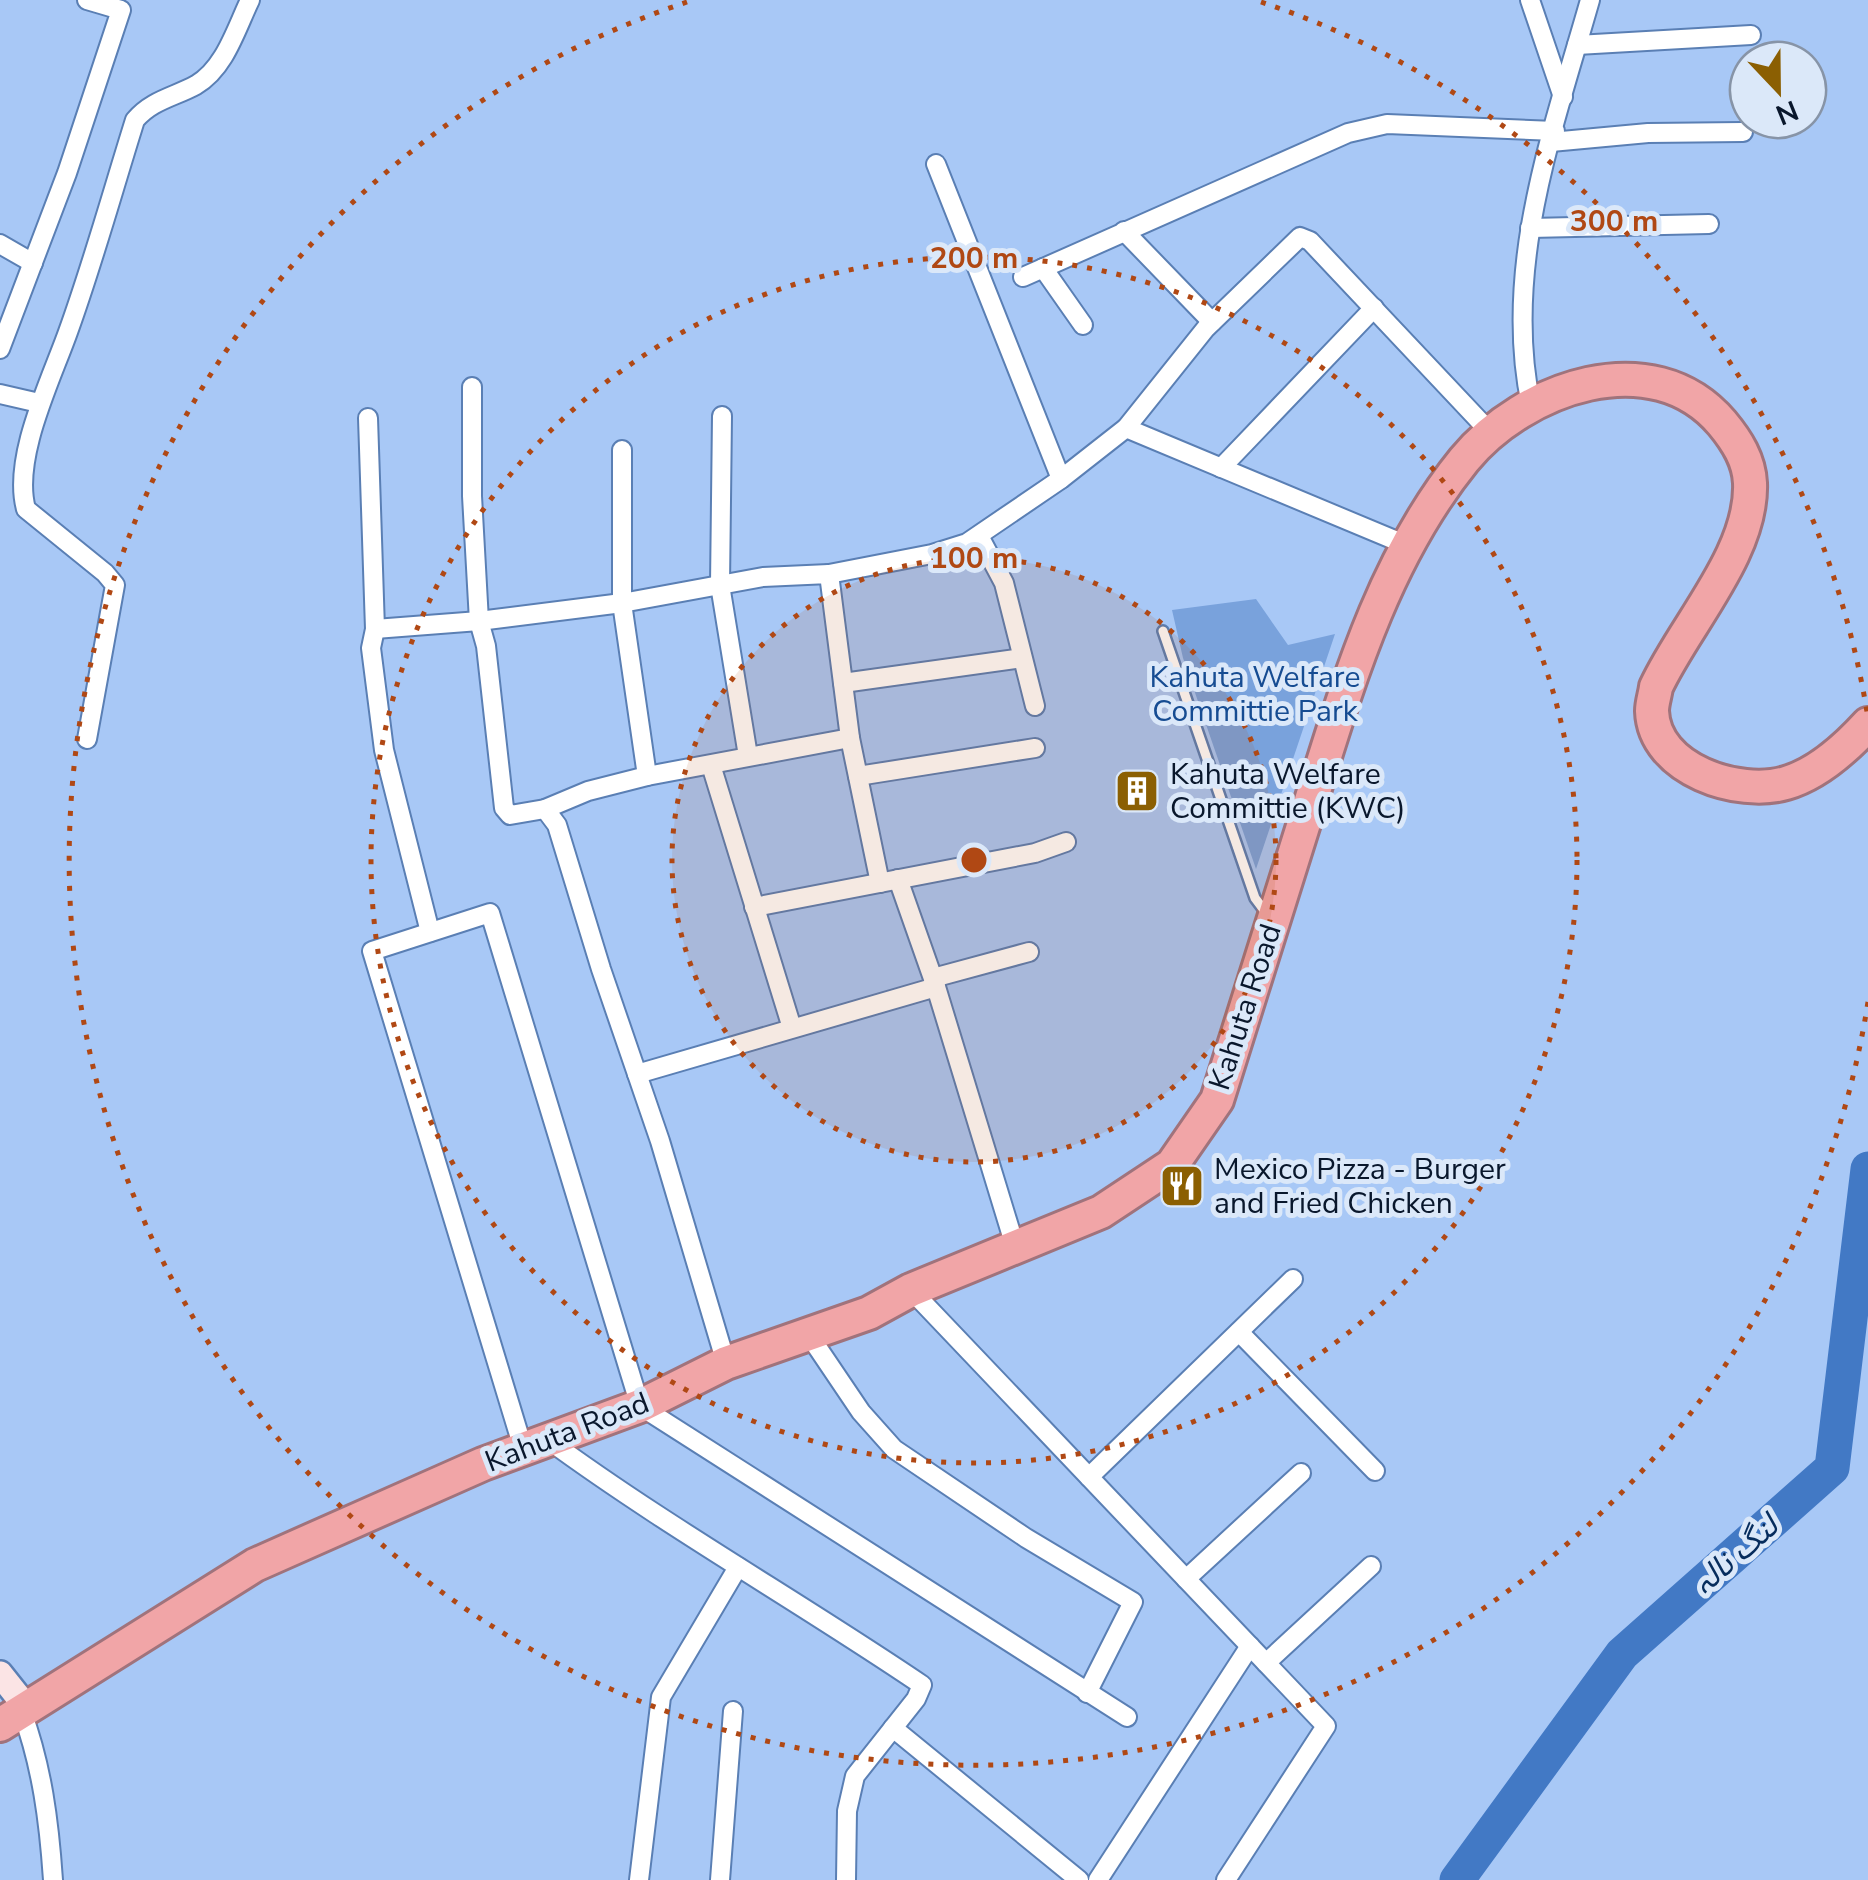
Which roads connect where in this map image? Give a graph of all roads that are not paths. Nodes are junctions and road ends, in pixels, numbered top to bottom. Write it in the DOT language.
graph roads {
  1 [pos="87,0"];
  2 [pos="250,0"];
  3 [pos="1530,0"];
  4 [pos="1590,0"];
  5 [pos="1752,35"];
  6 [pos="1577,45"];
  7 [pos="1563,98"];
  8 [pos="1728,132"];
  9 [pos="1553,136"];
  10 [pos="936,164"];
  11 [pos="1708,224"];
  12 [pos="1530,228"];
  13 [pos="1124,232"];
  14 [pos="0,244"];
  15 [pos="32,263"];
  16 [pos="1042,268"];
  17 [pos="1024,277"];
  18 [pos="1374,308"];
  19 [pos="1212,322"];
  20 [pos="1084,324"];
  21 [pos="0,349"];
  22 [pos="472,386"];
  23 [pos="0,394"];
  24 [pos="39,403"];
  25 [pos="1531,405"];
  26 [pos="722,416"];
  27 [pos="368,418"];
  28 [pos="1126,428"];
  29 [pos="1490,432"];
  30 [pos="622,450"];
  31 [pos="1221,468"];
  32 [pos="1061,479"];
  33 [pos="979,536"];
  34 [pos="1409,546"];
  35 [pos="829,574"];
  36 [pos="720,585"];
  37 [pos="622,603"];
  38 [pos="479,622"];
  39 [pos="374,630"];
  40 [pos="1164,631"];
  41 [pos="1022,658"];
  42 [pos="843,683"];
  43 [pos="1036,706"];
  44 [pos="1868,724"];
  45 [pos="87,738"];
  46 [pos="850,738"];
  47 [pos="1035,748"];
  48 [pos="748,756"];
  49 [pos="711,765"];
  50 [pos="648,776"];
  51 [pos="858,776"];
  52 [pos="545,809"];
  53 [pos="1066,842"];
  54 [pos="889,881"];
  55 [pos="754,907"];
  56 [pos="1274,918"];
  57 [pos="430,932"];
  58 [pos="1029,952"];
  59 [pos="934,982"];
  60 [pos="792,1028"];
  61 [pos="637,1074"];
  62 [pos="1016,1246"];
  63 [pos="1293,1279"];
  64 [pos="911,1290"];
  65 [pos="1239,1332"];
  66 [pos="808,1334"];
  67 [pos="726,1363"];
  68 [pos="640,1406"];
  69 [pos="535,1444"];
  70 [pos="1376,1471"];
  71 [pos="1301,1473"];
  72 [pos="1089,1478"];
  73 [pos="1371,1566"];
  74 [pos="738,1567"];
  75 [pos="1186,1579"];
  76 [pos="1250,1646"];
  77 [pos="1266,1663"];
  78 [pos="0,1674"];
  79 [pos="1087,1693"];
  80 [pos="733,1711"];
  81 [pos="16,1715"];
  82 [pos="1127,1717"];
  83 [pos="893,1728"];
  84 [pos="52,1880"];
  85 [pos="640,1880"];
  86 [pos="720,1880"];
  87 [pos="846,1880"];
  88 [pos="1079,1880"];
  89 [pos="1098,1880"];
  90 [pos="1226,1880"];
  1 -- 15 [label="street"];
  2 -- 24 [label="street"];
  3 -- 7 [label="street"];
  4 -- 6 [label="street"];
  5 -- 6 [label="street"];
  6 -- 7 [label="street"];
  7 -- 9 [label="street"];
  8 -- 9 [label="street"];
  9 -- 12 [label="street"];
  9 -- 13 [label="street"];
  10 -- 32 [label="street"];
  11 -- 12 [label="street"];
  12 -- 25 [label="street"];
  13 -- 16 [label="street"];
  13 -- 19 [label="street"];
  14 -- 15 [label="street"];
  15 -- 21 [label="street"];
  16 -- 17 [label="street"];
  16 -- 20 [label="street"];
  18 -- 19 [label="street"];
  18 -- 29 [label="street"];
  18 -- 31 [label="street"];
  19 -- 28 [label="street"];
  22 -- 38 [label="street"];
  23 -- 24 [label="street"];
  24 -- 45 [label="street"];
  25 -- 29 [label="highway, Kahuta Road"];
  25 -- 44 [label="highway, Kahuta Road"];
  26 -- 36 [label="street"];
  27 -- 39 [label="street"];
  28 -- 31 [label="street"];
  28 -- 32 [label="street"];
  29 -- 34 [label="highway, Kahuta Road"];
  30 -- 37 [label="street"];
  31 -- 34 [label="street"];
  32 -- 33 [label="street"];
  33 -- 35 [label="street"];
  33 -- 41 [label="street"];
  34 -- 56 [label="highway, Kahuta Road"];
  35 -- 36 [label="street"];
  35 -- 42 [label="street"];
  36 -- 37 [label="street"];
  36 -- 48 [label="street"];
  37 -- 38 [label="street"];
  37 -- 50 [label="street"];
  38 -- 39 [label="street"];
  38 -- 52 [label="street"];
  39 -- 57 [label="street"];
  40 -- 56 [label="lane"];
  41 -- 42 [label="street"];
  41 -- 43 [label="street"];
  42 -- 46 [label="street"];
  46 -- 48 [label="street"];
  46 -- 51 [label="street"];
  47 -- 51 [label="street"];
  48 -- 49 [label="street"];
  49 -- 50 [label="street"];
  49 -- 55 [label="street"];
  50 -- 52 [label="street"];
  51 -- 54 [label="street"];
  52 -- 61 [label="street"];
  53 -- 54 [label="street"];
  54 -- 55 [label="street"];
  54 -- 59 [label="street"];
  55 -- 60 [label="street"];
  56 -- 62 [label="highway, Kahuta Road"];
  57 -- 68 [label="street"];
  57 -- 69 [label="street"];
  58 -- 59 [label="street"];
  59 -- 60 [label="street"];
  59 -- 62 [label="street"];
  60 -- 61 [label="street"];
  61 -- 67 [label="street"];
  62 -- 64 [label="highway, Kahuta Road"];
  63 -- 65 [label="street"];
  64 -- 66 [label="highway, Kahuta Road"];
  64 -- 72 [label="street"];
  65 -- 70 [label="street"];
  65 -- 72 [label="street"];
  66 -- 67 [label="highway, Kahuta Road"];
  66 -- 79 [label="street"];
  67 -- 68 [label="highway, Kahuta Road"];
  68 -- 69 [label="highway, Kahuta Road"];
  68 -- 79 [label="street"];
  69 -- 74 [label="street"];
  69 -- 81 [label="highway, Kahuta Road"];
  71 -- 75 [label="street"];
  72 -- 75 [label="street"];
  73 -- 77 [label="street"];
  74 -- 83 [label="street"];
  74 -- 85 [label="street"];
  75 -- 76 [label="street"];
  76 -- 77 [label="street"];
  76 -- 89 [label="street"];
  77 -- 90 [label="street"];
  78 -- 81 [label="street"];
  79 -- 82 [label="street"];
  80 -- 86 [label="street"];
  81 -- 84 [label="street"];
  83 -- 87 [label="street"];
  83 -- 88 [label="street"];
}
